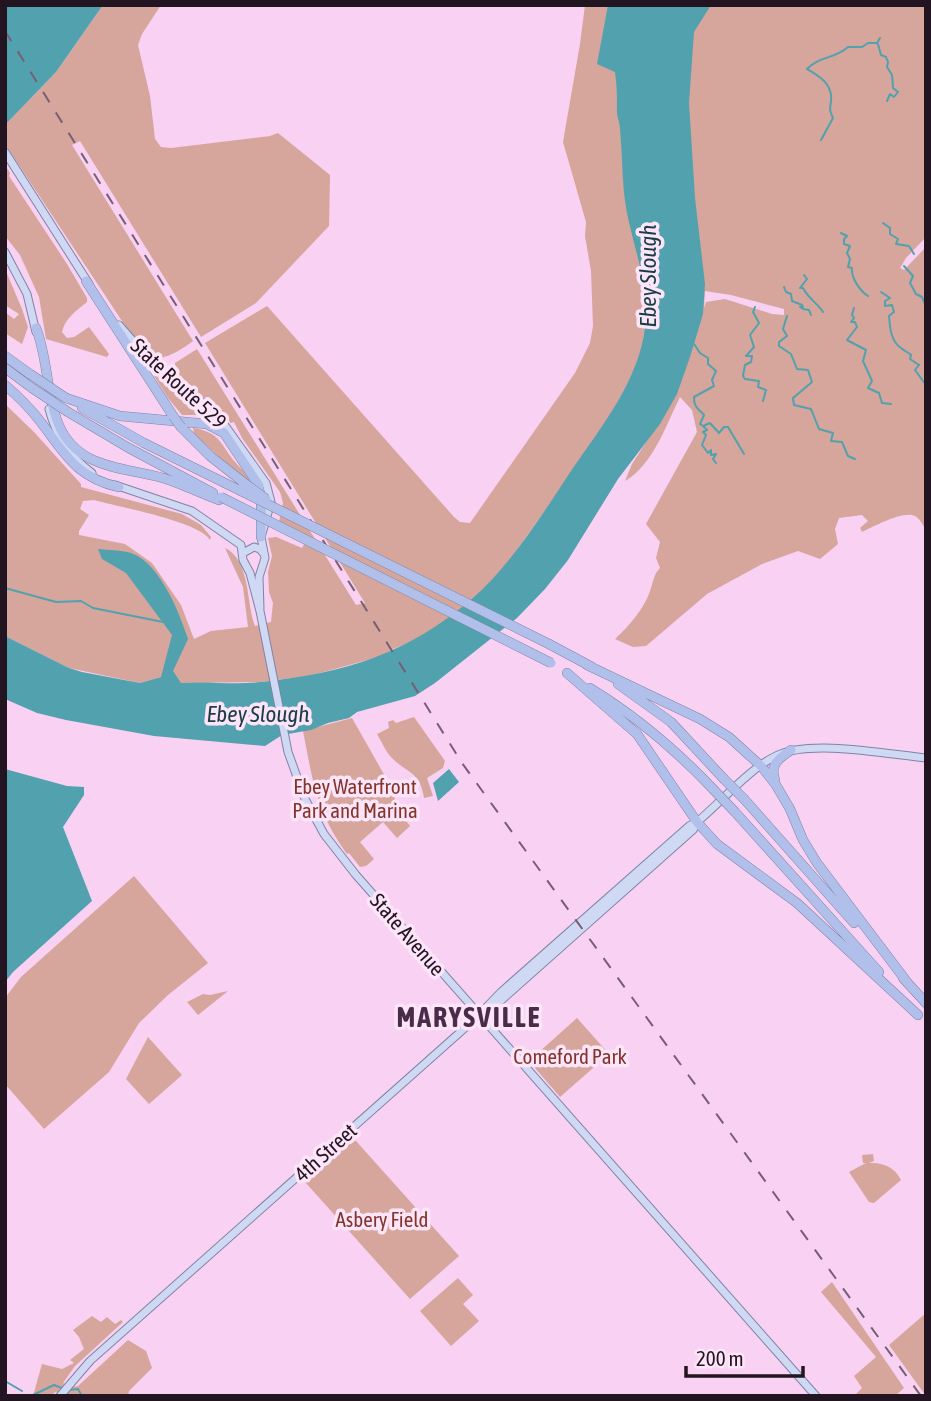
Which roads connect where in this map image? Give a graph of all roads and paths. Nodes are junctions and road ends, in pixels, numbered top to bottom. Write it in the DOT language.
graph roads {
  1 [pos="5,152"];
  2 [pos="5,252"];
  3 [pos="86,281"];
  4 [pos="36,328"];
  5 [pos="5,356"];
  6 [pos="5,368"];
  7 [pos="5,385"];
  8 [pos="66,398"];
  9 [pos="241,486"];
  10 [pos="119,487"];
  11 [pos="220,498"];
  12 [pos="269,525"];
  13 [pos="261,537"];
  14 [pos="243,553"];
  15 [pos="265,554"];
  16 [pos="245,565"];
  17 [pos="262,566"];
  18 [pos="260,611"];
  19 [pos="587,665"];
  20 [pos="566,673"];
  21 [pos="792,750"];
  22 [pos="926,758"];
  23 [pos="761,766"];
  24 [pos="776,785"];
  25 [pos="697,822"];
  26 [pos="553,946"];
  27 [pos="540,966"];
  28 [pos="907,982"];
  29 [pos="926,1003"];
  30 [pos="480,1015"];
  31 [pos="918,1016"];
  32 [pos="926,1023"];
  33 [pos="60,1396"];
  34 [pos="817,1396"];
  1 -- 3 [label="main road, State Route 529"];
  2 -- 4 [label="main road"];
  3 -- 9 [label="highway, bridge"];
  3 -- 12 [label="main road, State Route 529"];
  4 -- 10 [label="main road"];
  4 -- 11 [label="highway"];
  5 -- 8 [label="highway, bridge"];
  6 -- 11 [label="highway, bridge"];
  7 -- 10 [label="highway"];
  8 -- 9 [label="highway"];
  8 -- 13 [label="highway"];
  9 -- 19 [label="highway, bridge"];
  10 -- 14 [label="main road"];
  11 -- 12 [label="highway, bridge"];
  12 -- 13 [label="main road, State Route 529"];
  12 -- 20 [label="highway, bridge"];
  13 -- 15 [label="main road"];
  14 -- 15 [label="main road"];
  14 -- 16 [label="main road"];
  15 -- 17 [label="main road"];
  16 -- 17 [label="main road"];
  16 -- 18 [label="main road, State Avenue"];
  17 -- 18 [label="main road, State Avenue"];
  18 -- 30 [label="main road, State Avenue"];
  19 -- 23 [label="highway"];
  19 -- 28 [label="highway, bridge"];
  20 -- 25 [label="highway"];
  20 -- 31 [label="highway, bridge"];
  21 -- 22 [label="main road"];
  21 -- 23 [label="main road, 4th Street"];
  21 -- 24 [label="highway"];
  23 -- 24 [label="highway"];
  23 -- 25 [label="main road, 4th Street"];
  24 -- 28 [label="highway"];
  25 -- 26 [label="main road, 4th Street"];
  25 -- 27 [label="main road, 4th Street"];
  25 -- 31 [label="highway"];
  26 -- 27 [label="main road"];
  26 -- 30 [label="main road, 4th Street"];
  27 -- 30 [label="main road, 4th Street"];
  28 -- 29 [label="highway"];
  30 -- 33 [label="main road, 4th Street"];
  30 -- 34 [label="main road, State Avenue"];
  31 -- 32 [label="highway"];
}
